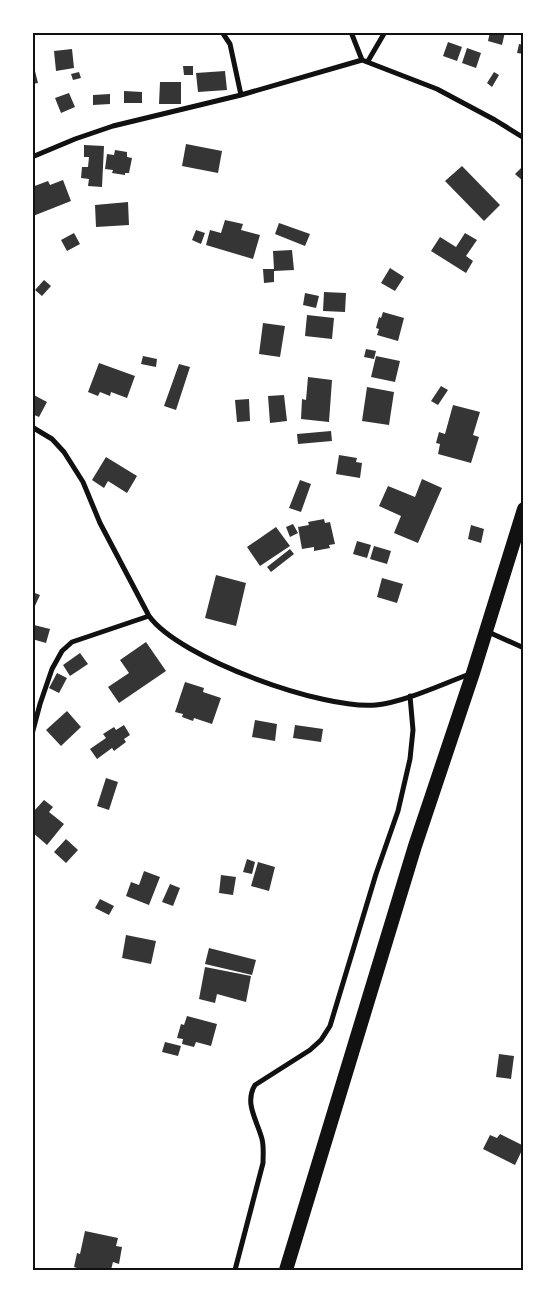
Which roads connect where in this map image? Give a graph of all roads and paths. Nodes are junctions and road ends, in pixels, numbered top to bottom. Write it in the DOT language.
graph roads {
  1 [pos="222,32"];
  2 [pos="351,32"];
  3 [pos="385,32"];
  4 [pos="365,61"];
  5 [pos="241,95"];
  6 [pos="524,138"];
  7 [pos="32,157"];
  8 [pos="32,427"];
  9 [pos="524,509"];
  10 [pos="150,616"];
  11 [pos="486,631"];
  12 [pos="524,648"];
  13 [pos="472,673"];
  14 [pos="410,696"];
  15 [pos="32,734"];
  16 [pos="235,1270"];
  17 [pos="286,1270"];
  1 -- 5 [label="street"];
  2 -- 4 [label="street"];
  3 -- 4 [label="street"];
  4 -- 5 [label="street"];
  4 -- 6 [label="street"];
  5 -- 7 [label="street"];
  8 -- 10 [label="street"];
  9 -- 11 [label="highway"];
  10 -- 14 [label="street"];
  10 -- 15 [label="street"];
  11 -- 12 [label="street"];
  11 -- 13 [label="highway"];
  13 -- 14 [label="street"];
  13 -- 17 [label="highway"];
  14 -- 16 [label="street"];
}
